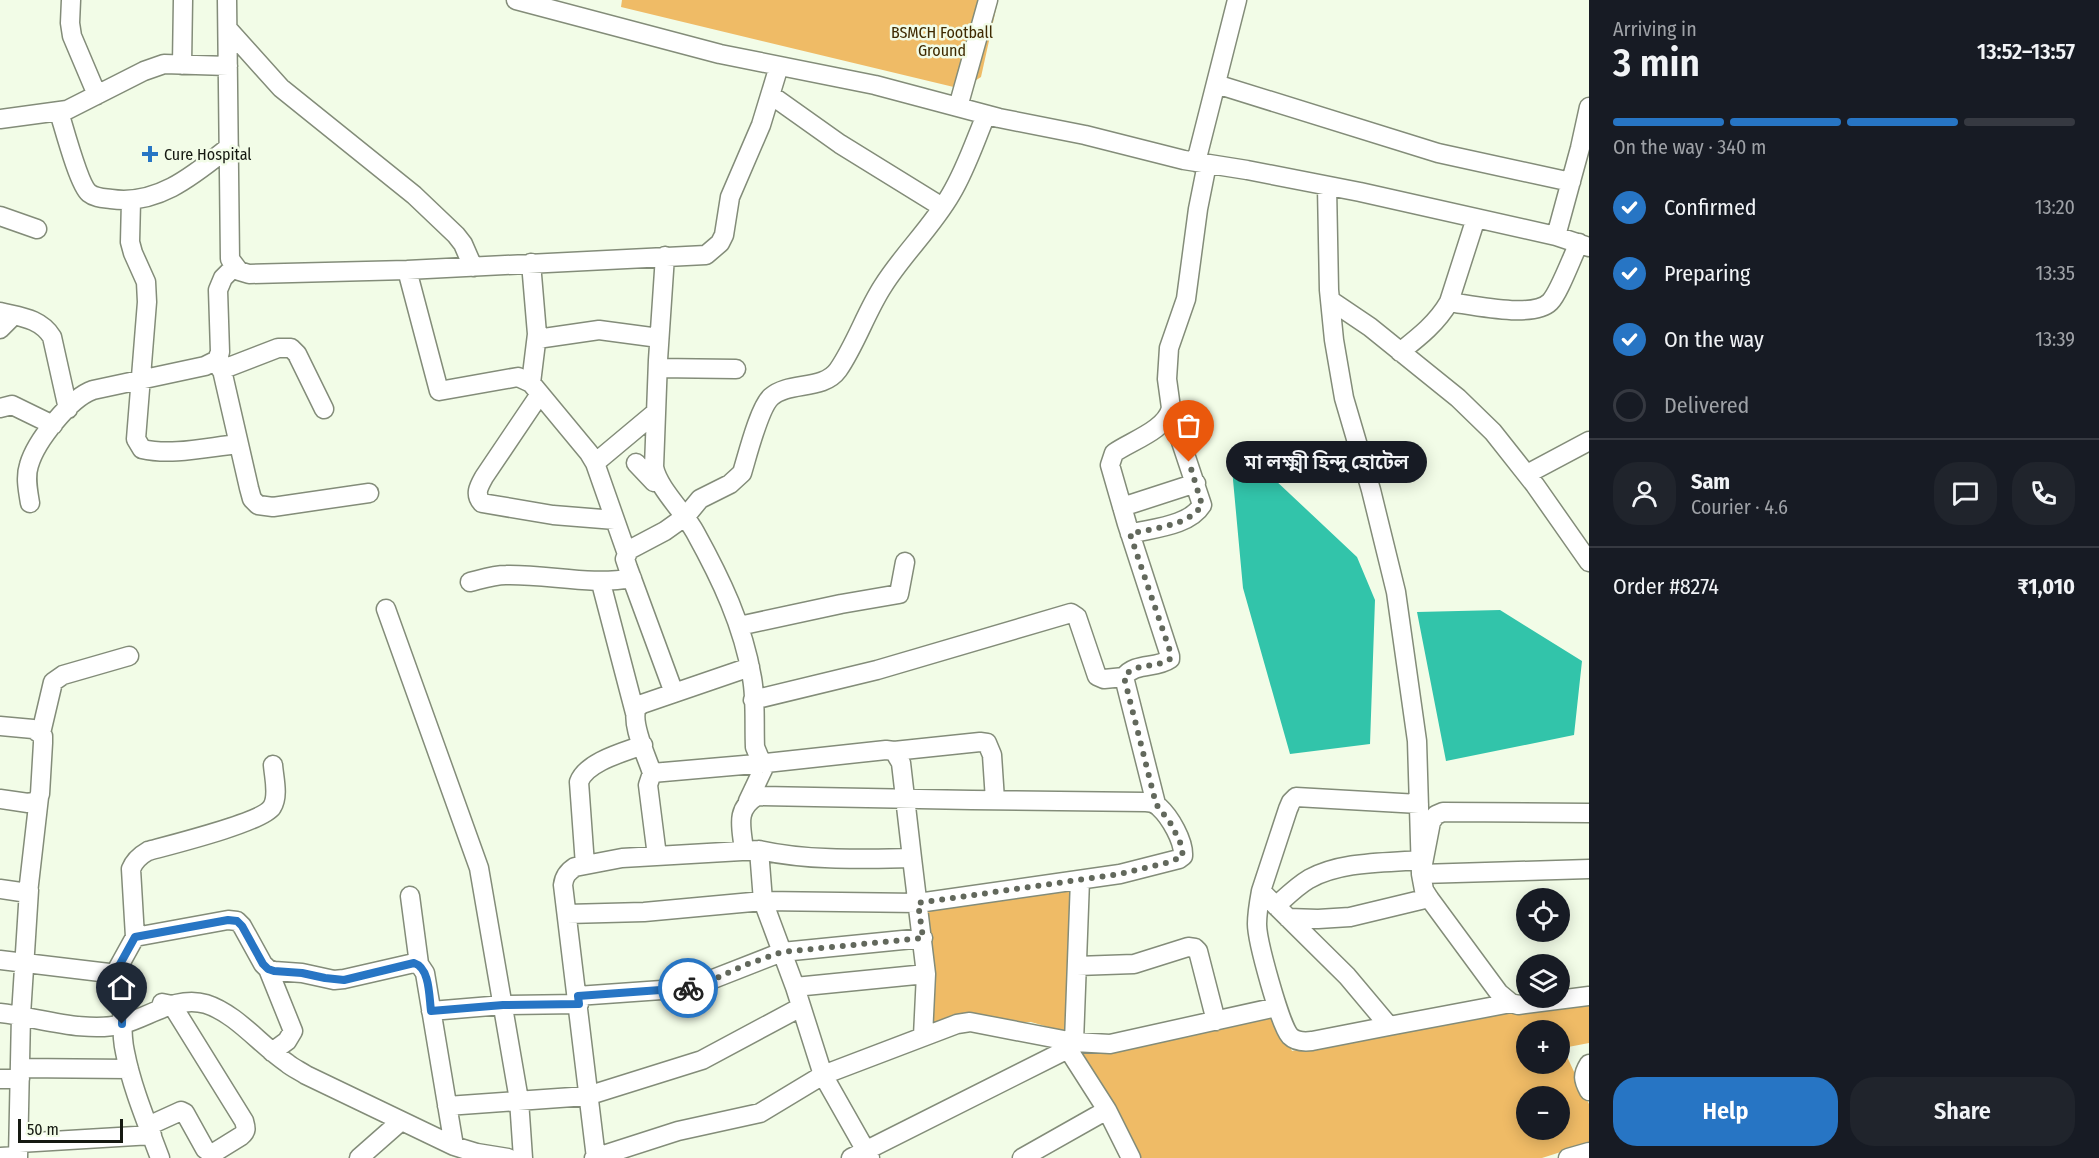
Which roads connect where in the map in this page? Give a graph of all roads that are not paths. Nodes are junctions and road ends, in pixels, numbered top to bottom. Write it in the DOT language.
graph roads {
  1 [pos="70,0"];
  2 [pos="183,0"];
  3 [pos="227,0"];
  4 [pos="516,0"];
  5 [pos="988,0"];
  6 [pos="1237,0"];
  7 [pos="228,29"];
  8 [pos="182,64"];
  9 [pos="228,66"];
  10 [pos="779,66"];
  11 [pos="1216,84"];
  12 [pos="97,94"];
  13 [pos="771,94"];
  14 [pos="958,107"];
  15 [pos="1589,107"];
  16 [pos="58,112"];
  17 [pos="986,115"];
  18 [pos="0,119"];
  19 [pos="229,147"];
  20 [pos="1202,163"];
  21 [pos="1571,182"];
  22 [pos="1327,187"];
  23 [pos="131,201"];
  24 [pos="942,207"];
  25 [pos="0,216"];
  26 [pos="1476,218"];
  27 [pos="37,229"];
  28 [pos="1556,236"];
  29 [pos="1584,245"];
  30 [pos="665,256"];
  31 [pos="531,263"];
  32 [pos="234,267"];
  33 [pos="473,267"];
  34 [pos="407,270"];
  35 [pos="1330,300"];
  36 [pos="1449,302"];
  37 [pos="7,314"];
  38 [pos="0,329"];
  39 [pos="659,338"];
  40 [pos="537,339"];
  41 [pos="1400,352"];
  42 [pos="220,363"];
  43 [pos="658,368"];
  44 [pos="736,369"];
  45 [pos="140,380"];
  46 [pos="535,389"];
  47 [pos="0,408"];
  48 [pos="68,409"];
  49 [pos="324,409"];
  50 [pos="656,412"];
  51 [pos="1169,415"];
  52 [pos="53,425"];
  53 [pos="1589,441"];
  54 [pos="238,444"];
  55 [pos="595,463"];
  56 [pos="636,463"];
  57 [pos="1527,474"];
  58 [pos="657,480"];
  59 [pos="1197,483"];
  60 [pos="369,492"];
  61 [pos="30,503"];
  62 [pos="1122,507"];
  63 [pos="686,516"];
  64 [pos="615,520"];
  65 [pos="1130,534"];
  66 [pos="627,554"];
  67 [pos="1588,560"];
  68 [pos="905,562"];
  69 [pos="632,578"];
  70 [pos="470,582"];
  71 [pos="601,583"];
  72 [pos="386,609"];
  73 [pos="739,626"];
  74 [pos="129,656"];
  75 [pos="750,667"];
  76 [pos="1124,677"];
  77 [pos="674,693"];
  78 [pos="753,700"];
  79 [pos="635,713"];
  80 [pos="0,726"];
  81 [pos="41,733"];
  82 [pos="643,745"];
  83 [pos="894,751"];
  84 [pos="766,763"];
  85 [pos="273,765"];
  86 [pos="652,773"];
  87 [pos="39,797"];
  88 [pos="0,799"];
  89 [pos="904,799"];
  90 [pos="995,800"];
  91 [pos="748,801"];
  92 [pos="1156,804"];
  93 [pos="1419,804"];
  94 [pos="1589,813"];
  95 [pos="752,851"];
  96 [pos="657,856"];
  97 [pos="912,858"];
  98 [pos="585,865"];
  99 [pos="1421,867"];
  100 [pos="1589,869"];
  101 [pos="1080,880"];
  102 [pos="0,889"];
  103 [pos="29,890"];
  104 [pos="1261,891"];
  105 [pos="410,896"];
  106 [pos="1429,898"];
  107 [pos="763,902"];
  108 [pos="918,903"];
  109 [pos="1282,912"];
  110 [pos="567,914"];
  111 [pos="135,937"];
  112 [pos="923,938"];
  113 [pos="782,952"];
  114 [pos="0,960"];
  115 [pos="24,964"];
  116 [pos="419,964"];
  117 [pos="1077,966"];
  118 [pos="268,969"];
  119 [pos="926,974"];
  120 [pos="114,975"];
  121 [pos="795,987"];
  122 [pos="1589,996"];
  123 [pos="578,1000"];
  124 [pos="164,1003"];
  125 [pos="1511,1003"];
  126 [pos="503,1005"];
  127 [pos="801,1007"];
  128 [pos="1277,1007"];
  129 [pos="431,1011"];
  130 [pos="0,1013"];
  131 [pos="21,1015"];
  132 [pos="1216,1021"];
  133 [pos="122,1024"];
  134 [pos="1389,1026"];
  135 [pos="923,1036"];
  136 [pos="1071,1045"];
  137 [pos="272,1052"];
  138 [pos="1589,1064"];
  139 [pos="129,1068"];
  140 [pos="20,1073"];
  141 [pos="823,1075"];
  142 [pos="0,1079"];
  143 [pos="1589,1091"];
  144 [pos="587,1096"];
  145 [pos="519,1100"];
  146 [pos="447,1106"];
  147 [pos="1107,1110"];
  148 [pos="401,1121"];
  149 [pos="150,1130"];
  150 [pos="454,1146"];
  151 [pos="19,1152"];
  152 [pos="862,1155"];
  153 [pos="0,1156"];
  154 [pos="160,1158"];
  155 [pos="359,1158"];
  156 [pos="508,1158"];
  157 [pos="523,1158"];
  158 [pos="595,1158"];
  159 [pos="1022,1158"];
  160 [pos="1131,1158"];
  1 -- 12 [label="street"];
  2 -- 8 [label="street"];
  3 -- 7 [label="street"];
  4 -- 10 [label="street"];
  5 -- 14 [label="street"];
  6 -- 11 [label="street"];
  7 -- 9 [label="street"];
  7 -- 33 [label="street"];
  8 -- 9 [label="street"];
  8 -- 12 [label="street"];
  9 -- 19 [label="street"];
  10 -- 13 [label="street"];
  10 -- 14 [label="street"];
  11 -- 20 [label="street"];
  11 -- 21 [label="street"];
  12 -- 16 [label="street"];
  13 -- 24 [label="street"];
  13 -- 30 [label="street"];
  14 -- 17 [label="street"];
  15 -- 21 [label="street"];
  16 -- 18 [label="street"];
  16 -- 23 [label="street"];
  17 -- 20 [label="street"];
  17 -- 24 [label="street"];
  19 -- 23 [label="street"];
  19 -- 32 [label="street"];
  20 -- 22 [label="street"];
  20 -- 51 [label="street"];
  21 -- 28 [label="street"];
  22 -- 26 [label="street"];
  22 -- 35 [label="street"];
  23 -- 45 [label="street"];
  24 -- 63 [label="street"];
  25 -- 27 [label="street"];
  26 -- 28 [label="street"];
  26 -- 36 [label="street"];
  28 -- 29 [label="street"];
  29 -- 36 [label="street"];
  30 -- 31 [label="street"];
  30 -- 39 [label="street"];
  31 -- 33 [label="street"];
  31 -- 40 [label="street"];
  32 -- 34 [label="street"];
  32 -- 42 [label="street"];
  33 -- 34 [label="street"];
  34 -- 46 [label="street"];
  35 -- 41 [label="street"];
  35 -- 93 [label="street"];
  36 -- 41 [label="street"];
  37 -- 38 [label="street"];
  37 -- 48 [label="street"];
  39 -- 40 [label="street"];
  39 -- 43 [label="street"];
  40 -- 46 [label="street"];
  41 -- 57 [label="street"];
  42 -- 45 [label="street"];
  42 -- 49 [label="street"];
  42 -- 54 [label="street"];
  43 -- 44 [label="street"];
  43 -- 50 [label="street"];
  45 -- 48 [label="street"];
  45 -- 54 [label="street"];
  46 -- 55 [label="street"];
  46 -- 64 [label="street"];
  47 -- 52 [label="street"];
  48 -- 52 [label="street"];
  50 -- 55 [label="street"];
  50 -- 58 [label="street"];
  51 -- 59 [label="street"];
  51 -- 62 [label="street"];
  52 -- 61 [label="street"];
  53 -- 57 [label="street"];
  54 -- 60 [label="street"];
  55 -- 64 [label="street"];
  56 -- 58 [label="street"];
  57 -- 67 [label="street"];
  58 -- 63 [label="street"];
  59 -- 62 [label="street"];
  59 -- 65 [label="street"];
  62 -- 65 [label="street"];
  63 -- 66 [label="street"];
  63 -- 73 [label="street"];
  64 -- 66 [label="street"];
  65 -- 76 [label="street"];
  66 -- 69 [label="street"];
  68 -- 73 [label="street"];
  69 -- 71 [label="street"];
  69 -- 77 [label="street"];
  70 -- 71 [label="street"];
  71 -- 79 [label="street"];
  72 -- 126 [label="street"];
  73 -- 75 [label="street"];
  74 -- 81 [label="street"];
  75 -- 77 [label="street"];
  75 -- 78 [label="street"];
  76 -- 78 [label="street"];
  76 -- 92 [label="street"];
  77 -- 79 [label="street"];
  78 -- 84 [label="street"];
  79 -- 82 [label="street"];
  80 -- 81 [label="street"];
  81 -- 87 [label="street"];
  82 -- 86 [label="street"];
  82 -- 98 [label="street"];
  83 -- 84 [label="street"];
  83 -- 89 [label="street"];
  83 -- 90 [label="street"];
  84 -- 86 [label="street"];
  84 -- 91 [label="street"];
  85 -- 111 [label="street"];
  86 -- 96 [label="street"];
  87 -- 88 [label="street"];
  87 -- 103 [label="street"];
  89 -- 90 [label="street"];
  89 -- 91 [label="street"];
  89 -- 97 [label="street"];
  90 -- 92 [label="street"];
  91 -- 95 [label="street"];
  92 -- 101 [label="street"];
  93 -- 99 [label="street"];
  93 -- 104 [label="street"];
  94 -- 99 [label="street"];
  95 -- 96 [label="street"];
  95 -- 97 [label="street"];
  95 -- 107 [label="street"];
  96 -- 98 [label="street"];
  97 -- 108 [label="street"];
  98 -- 110 [label="street"];
  99 -- 100 [label="street"];
  99 -- 106 [label="street"];
  99 -- 109 [label="street"];
  101 -- 108 [label="street"];
  101 -- 117 [label="street"];
  102 -- 103 [label="street"];
  103 -- 115 [label="street"];
  104 -- 109 [label="street"];
  104 -- 128 [label="street"];
  105 -- 116 [label="street"];
  106 -- 109 [label="street"];
  106 -- 125 [label="street"];
  107 -- 108 [label="street"];
  107 -- 110 [label="street"];
  107 -- 113 [label="street"];
  108 -- 112 [label="street"];
  109 -- 134 [label="street"];
  110 -- 123 [label="street"];
  111 -- 118 [label="street"];
  111 -- 120 [label="street"];
  112 -- 113 [label="street"];
  112 -- 119 [label="street"];
  113 -- 121 [label="street"];
  113 -- 123 [label="street"];
  114 -- 115 [label="street"];
  115 -- 120 [label="street"];
  115 -- 131 [label="street"];
  116 -- 118 [label="street"];
  116 -- 129 [label="street"];
  117 -- 132 [label="street"];
  117 -- 136 [label="street"];
  118 -- 137 [label="street"];
  119 -- 121 [label="street"];
  119 -- 135 [label="street"];
  120 -- 133 [label="street"];
  121 -- 127 [label="street"];
  122 -- 125 [label="street"];
  123 -- 126 [label="street"];
  123 -- 144 [label="street"];
  124 -- 133 [label="street"];
  124 -- 137 [label="street"];
  124 -- 149 [label="street"];
  125 -- 134 [label="street"];
  126 -- 129 [label="street"];
  126 -- 145 [label="street"];
  127 -- 141 [label="street"];
  127 -- 144 [label="street"];
  128 -- 132 [label="street"];
  128 -- 134 [label="street"];
  129 -- 146 [label="street"];
  130 -- 131 [label="street"];
  131 -- 133 [label="street"];
  131 -- 140 [label="street"];
  132 -- 136 [label="street"];
  133 -- 139 [label="street"];
  135 -- 136 [label="street"];
  135 -- 141 [label="street"];
  136 -- 147 [label="street"];
  136 -- 152 [label="street"];
  137 -- 148 [label="street"];
  138 -- 143 [label="street"];
  139 -- 140 [label="street"];
  139 -- 149 [label="street"];
  140 -- 142 [label="street"];
  140 -- 151 [label="street"];
  141 -- 152 [label="street"];
  141 -- 158 [label="street"];
  144 -- 145 [label="street"];
  144 -- 158 [label="street"];
  145 -- 146 [label="street"];
  145 -- 157 [label="street"];
  146 -- 150 [label="street"];
  147 -- 159 [label="street"];
  147 -- 160 [label="street"];
  148 -- 150 [label="street"];
  148 -- 155 [label="street"];
  149 -- 151 [label="street"];
  149 -- 154 [label="street"];
  150 -- 156 [label="street"];
  151 -- 153 [label="street"];
}
